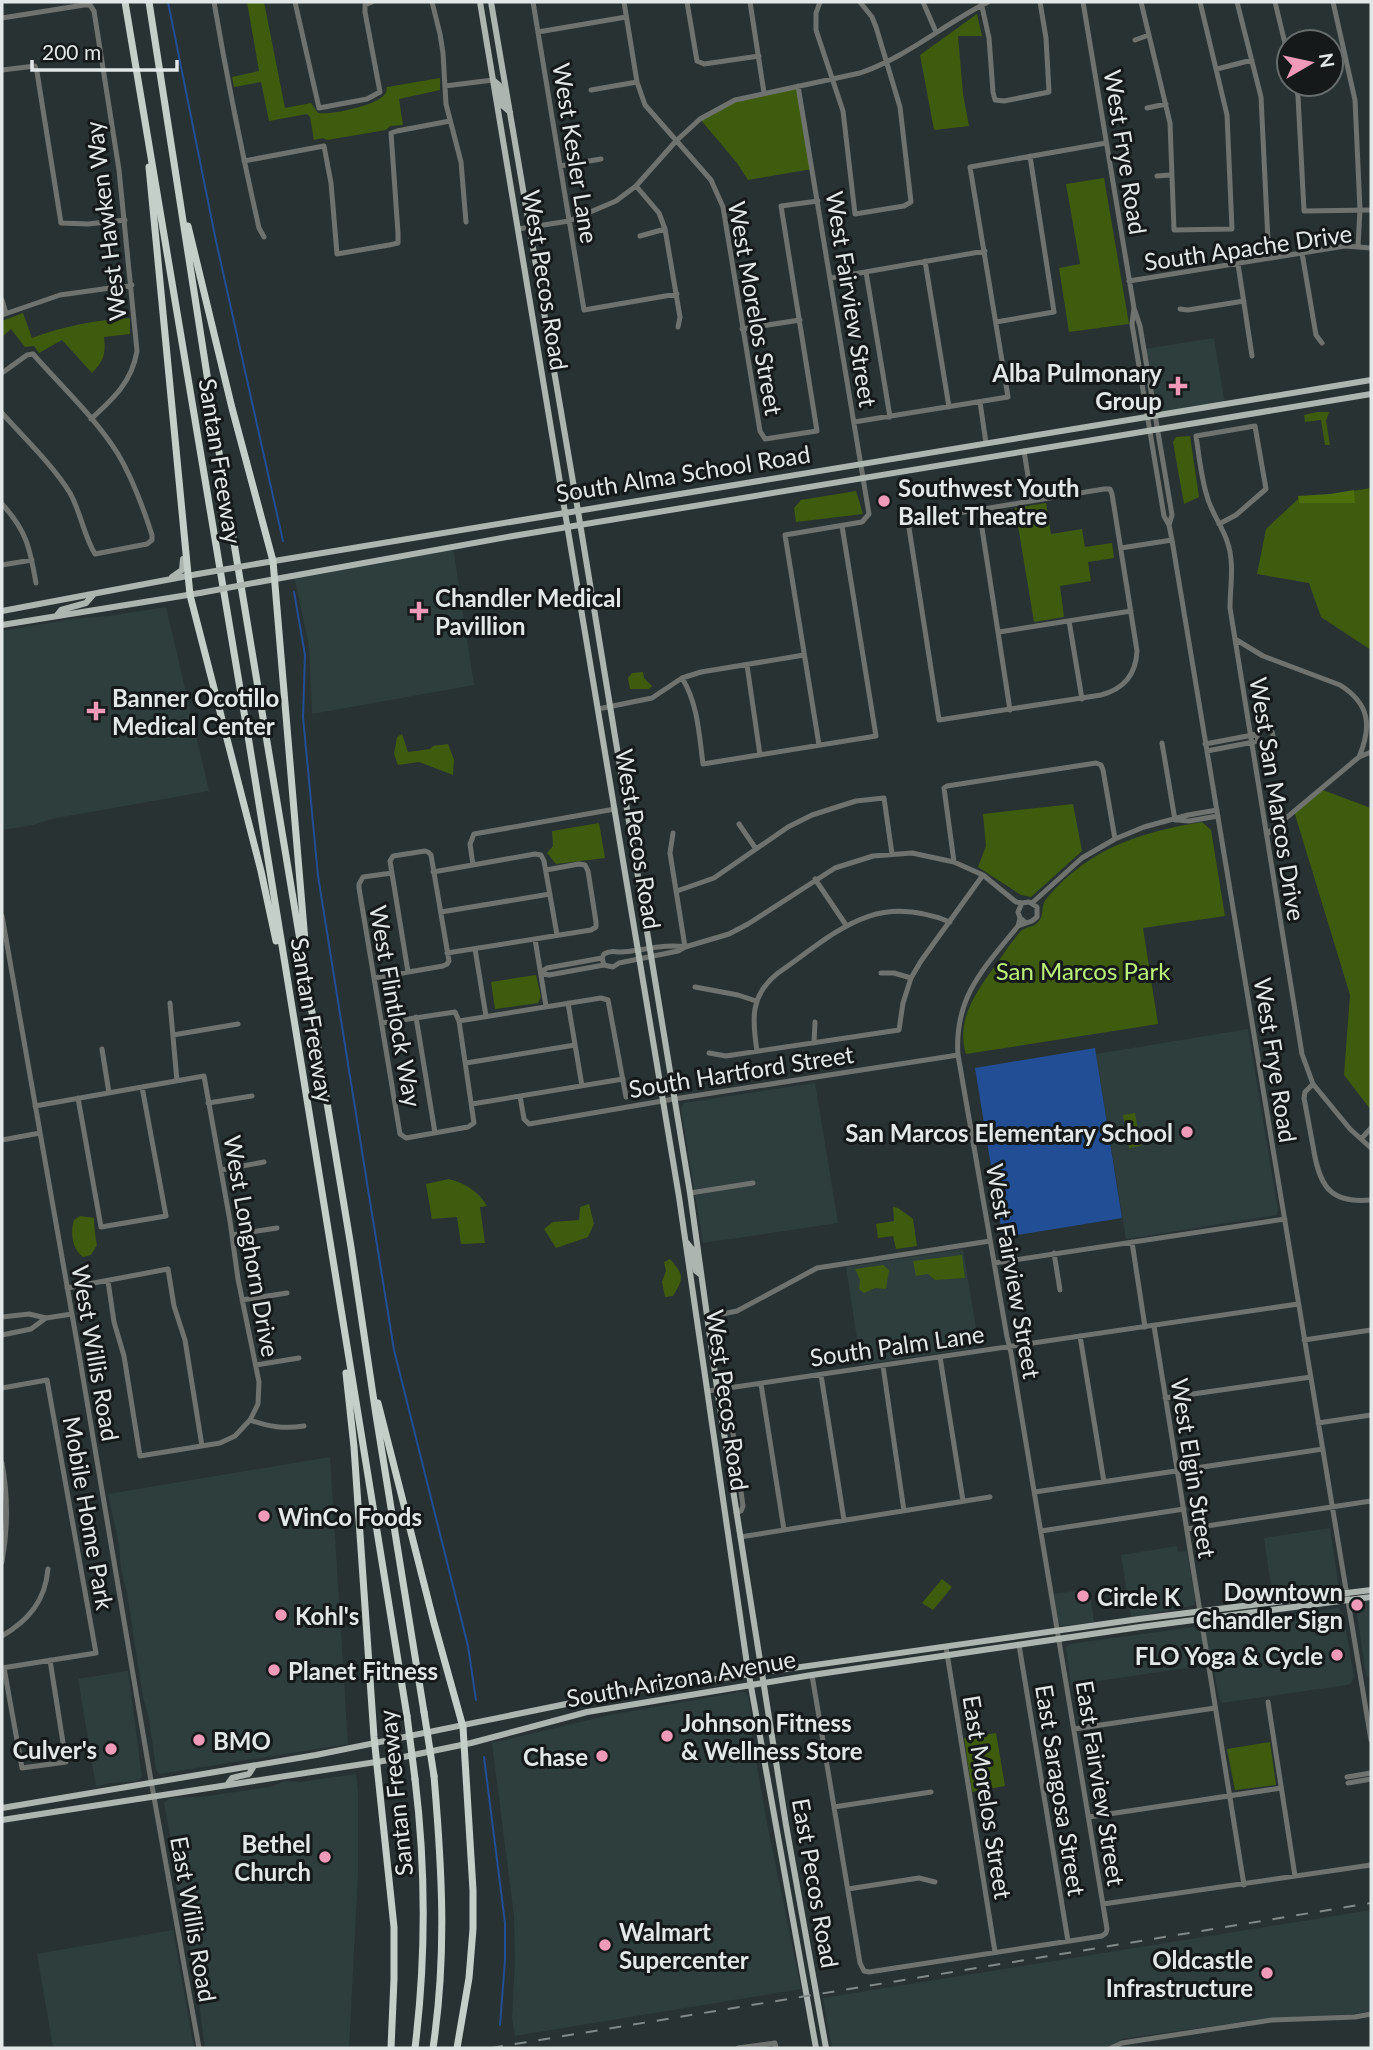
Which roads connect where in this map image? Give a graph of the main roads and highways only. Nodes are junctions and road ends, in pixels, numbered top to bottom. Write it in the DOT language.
graph roads {
  1 [pos="125,2"];
  2 [pos="149,2"];
  3 [pos="480,2"];
  4 [pos="491,2"];
  5 [pos="493,80"];
  6 [pos="142,99"];
  7 [pos="510,111"];
  8 [pos="175,165"];
  9 [pos="1371,380"];
  10 [pos="1371,394"];
  11 [pos="178,477"];
  12 [pos="578,510"];
  13 [pos="564,513"];
  14 [pos="580,525"];
  15 [pos="566,527"];
  16 [pos="273,561"];
  17 [pos="188,576"];
  18 [pos="275,580"];
  19 [pos="161,582"];
  20 [pos="93,595"];
  21 [pos="190,595"];
  22 [pos="2,611"];
  23 [pos="57,615"];
  24 [pos="2,625"];
  25 [pos="289,996"];
  26 [pos="314,1028"];
  27 [pos="686,1242"];
  28 [pos="701,1275"];
  29 [pos="345,1338"];
  30 [pos="367,1355"];
  31 [pos="1371,1590"];
  32 [pos="1347,1597"];
  33 [pos="1371,1597"];
  34 [pos="1058,1635"];
  35 [pos="762,1672"];
  36 [pos="749,1675"];
  37 [pos="764,1682"];
  38 [pos="750,1685"];
  39 [pos="463,1727"];
  40 [pos="375,1744"];
  41 [pos="464,1745"];
  42 [pos="378,1762"];
  43 [pos="254,1766"];
  44 [pos="227,1785"];
  45 [pos="2,1808"];
  46 [pos="2,1820"];
  47 [pos="786,1825"];
  48 [pos="775,1826"];
  49 [pos="808,1946"];
  50 [pos="800,1958"];
  51 [pos="391,2048"];
  52 [pos="415,2048"];
  53 [pos="433,2048"];
  54 [pos="457,2048"];
  55 [pos="816,2048"];
  56 [pos="826,2048"];
  1 -- 6 [label="highway, Santan Freeway"];
  2 -- 8 [label="highway, Santan Freeway"];
  3 -- 5 [label="main road, West Pecos Road"];
  4 -- 7 [label="main road, West Pecos Road"];
  5 -- 7 [label="main road"];
  5 -- 13 [label="main road, West Pecos Road"];
  6 -- 11 [label="highway"];
  6 -- 25 [label="highway, Santan Freeway"];
  7 -- 12 [label="main road, West Pecos Road"];
  8 -- 16 [label="highway"];
  8 -- 26 [label="highway, Santan Freeway"];
  9 -- 12 [label="main road, South Alma School Road"];
  10 -- 14 [label="main road, South Alma School Road"];
  11 -- 17 [label="highway"];
  11 -- 19 [label="main road"];
  12 -- 13 [label="main road, South Alma School Road"];
  12 -- 14 [label="main road, West Pecos Road"];
  13 -- 15 [label="main road, West Pecos Road"];
  13 -- 16 [label="main road, South Alma School Road"];
  14 -- 15 [label="main road, South Alma School Road"];
  14 -- 28 [label="main road, West Pecos Road"];
  15 -- 18 [label="main road, South Alma School Road"];
  15 -- 27 [label="main road, West Pecos Road"];
  16 -- 17 [label="main road, South Alma School Road, bridge"];
  16 -- 18 [label="highway"];
  17 -- 19 [label="main road, South Alma School Road"];
  17 -- 21 [label="highway"];
  18 -- 21 [label="main road, South Alma School Road, bridge"];
  18 -- 26 [label="highway"];
  19 -- 20 [label="main road, South Alma School Road"];
  20 -- 22 [label="main road, South Alma School Road"];
  20 -- 23 [label="main road"];
  21 -- 23 [label="main road, South Alma School Road"];
  21 -- 25 [label="highway"];
  23 -- 24 [label="main road, South Alma School Road"];
  25 -- 29 [label="highway, Santan Freeway"];
  26 -- 30 [label="highway, Santan Freeway"];
  27 -- 28 [label="main road"];
  27 -- 36 [label="main road, West Pecos Road"];
  28 -- 35 [label="main road, West Pecos Road"];
  29 -- 40 [label="highway"];
  29 -- 52 [label="highway, Santan Freeway, bridge"];
  30 -- 39 [label="highway"];
  30 -- 53 [label="highway, Santan Freeway, bridge"];
  31 -- 32 [label="main road, South Arizona Avenue"];
  32 -- 33 [label="main road, South Arizona Avenue"];
  32 -- 34 [label="main road, South Arizona Avenue"];
  34 -- 35 [label="main road, South Arizona Avenue"];
  34 -- 37 [label="main road, South Arizona Avenue"];
  35 -- 36 [label="main road, South Arizona Avenue"];
  35 -- 37 [label="main road, West Pecos Road"];
  36 -- 38 [label="main road, West Pecos Road"];
  36 -- 39 [label="main road, South Arizona Avenue"];
  37 -- 38 [label="main road, South Arizona Avenue"];
  37 -- 47 [label="main road, East Pecos Road"];
  38 -- 41 [label="main road, South Arizona Avenue"];
  38 -- 48 [label="main road, East Pecos Road"];
  39 -- 40 [label="main road, South Arizona Avenue"];
  39 -- 41 [label="highway"];
  40 -- 42 [label="highway"];
  40 -- 43 [label="main road, South Arizona Avenue"];
  41 -- 42 [label="main road, South Arizona Avenue"];
  41 -- 54 [label="highway"];
  42 -- 44 [label="main road, South Arizona Avenue"];
  42 -- 51 [label="highway"];
  43 -- 44 [label="main road"];
  43 -- 45 [label="main road, South Arizona Avenue"];
  44 -- 46 [label="main road, South Arizona Avenue"];
  47 -- 48 [label="main road"];
  47 -- 49 [label="main road, East Pecos Road"];
  48 -- 50 [label="main road, East Pecos Road"];
  49 -- 50 [label="main road"];
  49 -- 56 [label="main road, East Pecos Road"];
  50 -- 55 [label="main road, East Pecos Road"];
}
